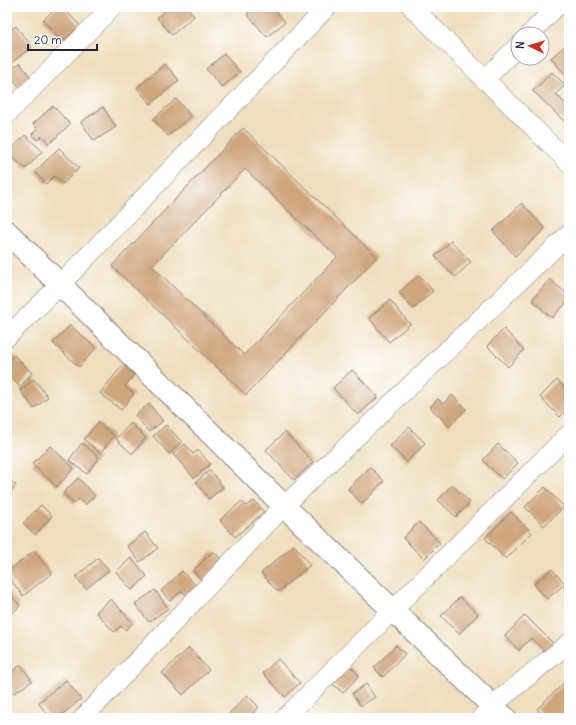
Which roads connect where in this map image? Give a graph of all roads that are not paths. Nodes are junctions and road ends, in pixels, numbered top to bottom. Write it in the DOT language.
graph roads {
  1 [pos="112,7"];
  2 [pos="328,7"];
  3 [pos="412,7"];
  4 [pos="556,7"];
  5 [pos="538,26"];
  6 [pos="510,54"];
  7 [pos="484,80"];
  8 [pos="7,114"];
  9 [pos="569,163"];
  10 [pos="7,232"];
  11 [pos="569,234"];
  12 [pos="60,285"];
  13 [pos="7,337"];
  14 [pos="569,434"];
  15 [pos="284,506"];
  16 [pos="393,610"];
  17 [pos="569,643"];
  18 [pos="493,714"];
  19 [pos="83,718"];
  20 [pos="285,718"];
  1 -- 8 [label="street"];
  2 -- 12 [label="street"];
  3 -- 7 [label="street"];
  4 -- 5 [label="street"];
  6 -- 7 [label="street"];
  7 -- 9 [label="street"];
  10 -- 12 [label="street"];
  11 -- 15 [label="street"];
  12 -- 13 [label="street"];
  12 -- 15 [label="street"];
  14 -- 16 [label="street"];
  15 -- 16 [label="street"];
  15 -- 19 [label="street"];
  16 -- 18 [label="street"];
  16 -- 20 [label="street"];
  17 -- 18 [label="street"];
}
